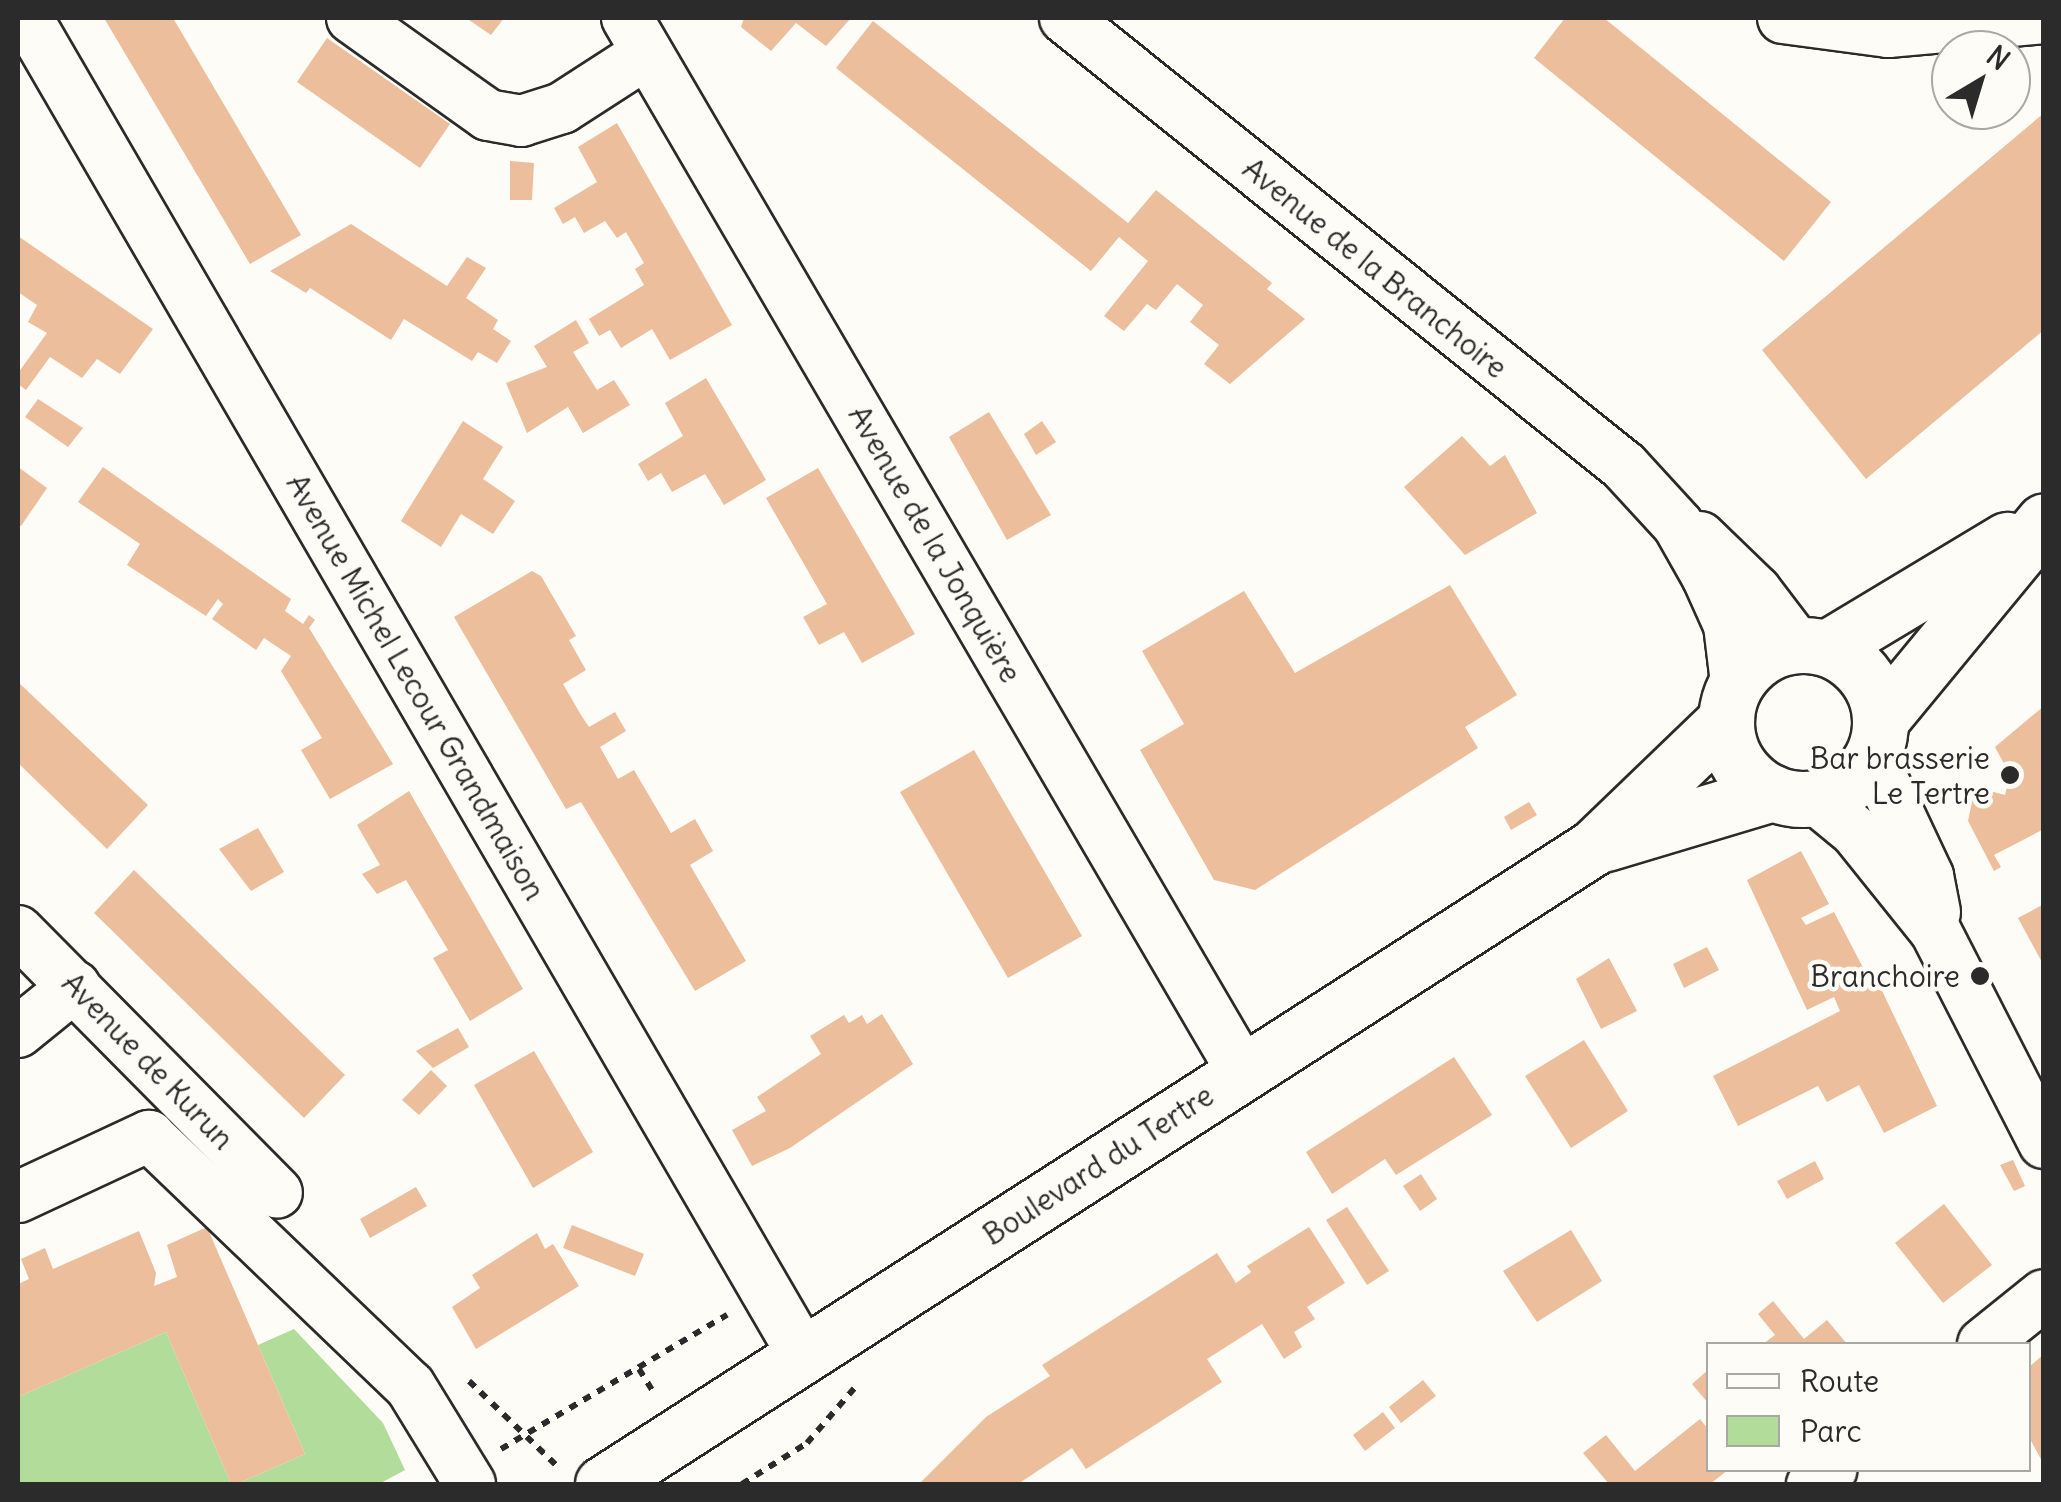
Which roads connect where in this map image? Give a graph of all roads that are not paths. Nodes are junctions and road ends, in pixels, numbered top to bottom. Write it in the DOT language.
graph roads {
  1 [pos="29,18"];
  2 [pos="352,18"];
  3 [pos="1065,18"];
  4 [pos="1783,18"];
  5 [pos="2044,18"];
  6 [pos="1881,24"];
  7 [pos="637,35"];
  8 [pos="2044,520"];
  9 [pos="1678,525"];
  10 [pos="1812,646"];
  11 [pos="1731,702"];
  12 [pos="1876,738"];
  13 [pos="1794,796"];
  14 [pos="1594,847"];
  15 [pos="18,931"];
  16 [pos="1936,932"];
  17 [pos="75,986"];
  18 [pos="18,1032"];
  19 [pos="1242,1071"];
  20 [pos="2044,1142"];
  21 [pos="277,1193"];
  22 [pos="18,1197"];
  23 [pos="2044,1295"];
  24 [pos="1986,1342"];
  25 [pos="804,1356"];
  26 [pos="466,1478"];
  27 [pos="583,1478"];
  1 -- 25 [label="street, Avenue Michel Lecour Grandmaison"];
  2 -- 7 [label="street"];
  3 -- 9 [label="street, Avenue de la Branchoire"];
  4 -- 6 [label="street"];
  5 -- 6 [label="street"];
  7 -- 19 [label="street, Avenue de la Jonquière"];
  8 -- 10 [label="main road"];
  8 -- 12 [label="main road"];
  9 -- 10 [label="street, Avenue de la Branchoire"];
  9 -- 11 [label="street, Avenue de la Branchoire"];
  10 -- 11 [label="main road"];
  10 -- 12 [label="main road"];
  11 -- 13 [label="main road"];
  11 -- 14 [label="main road, Boulevard du Tertre"];
  12 -- 13 [label="main road"];
  12 -- 16 [label="street"];
  13 -- 14 [label="main road, Boulevard du Tertre"];
  13 -- 16 [label="street"];
  14 -- 19 [label="main road, Boulevard du Tertre"];
  15 -- 17 [label="street, Avenue de Kurun"];
  16 -- 20 [label="street"];
  17 -- 18 [label="street"];
  17 -- 21 [label="street, Avenue de Kurun"];
  19 -- 25 [label="main road, Boulevard du Tertre"];
  22 -- 26 [label="street"];
  23 -- 24 [label="street"];
  25 -- 27 [label="main road, Boulevard du Tertre"];
}
